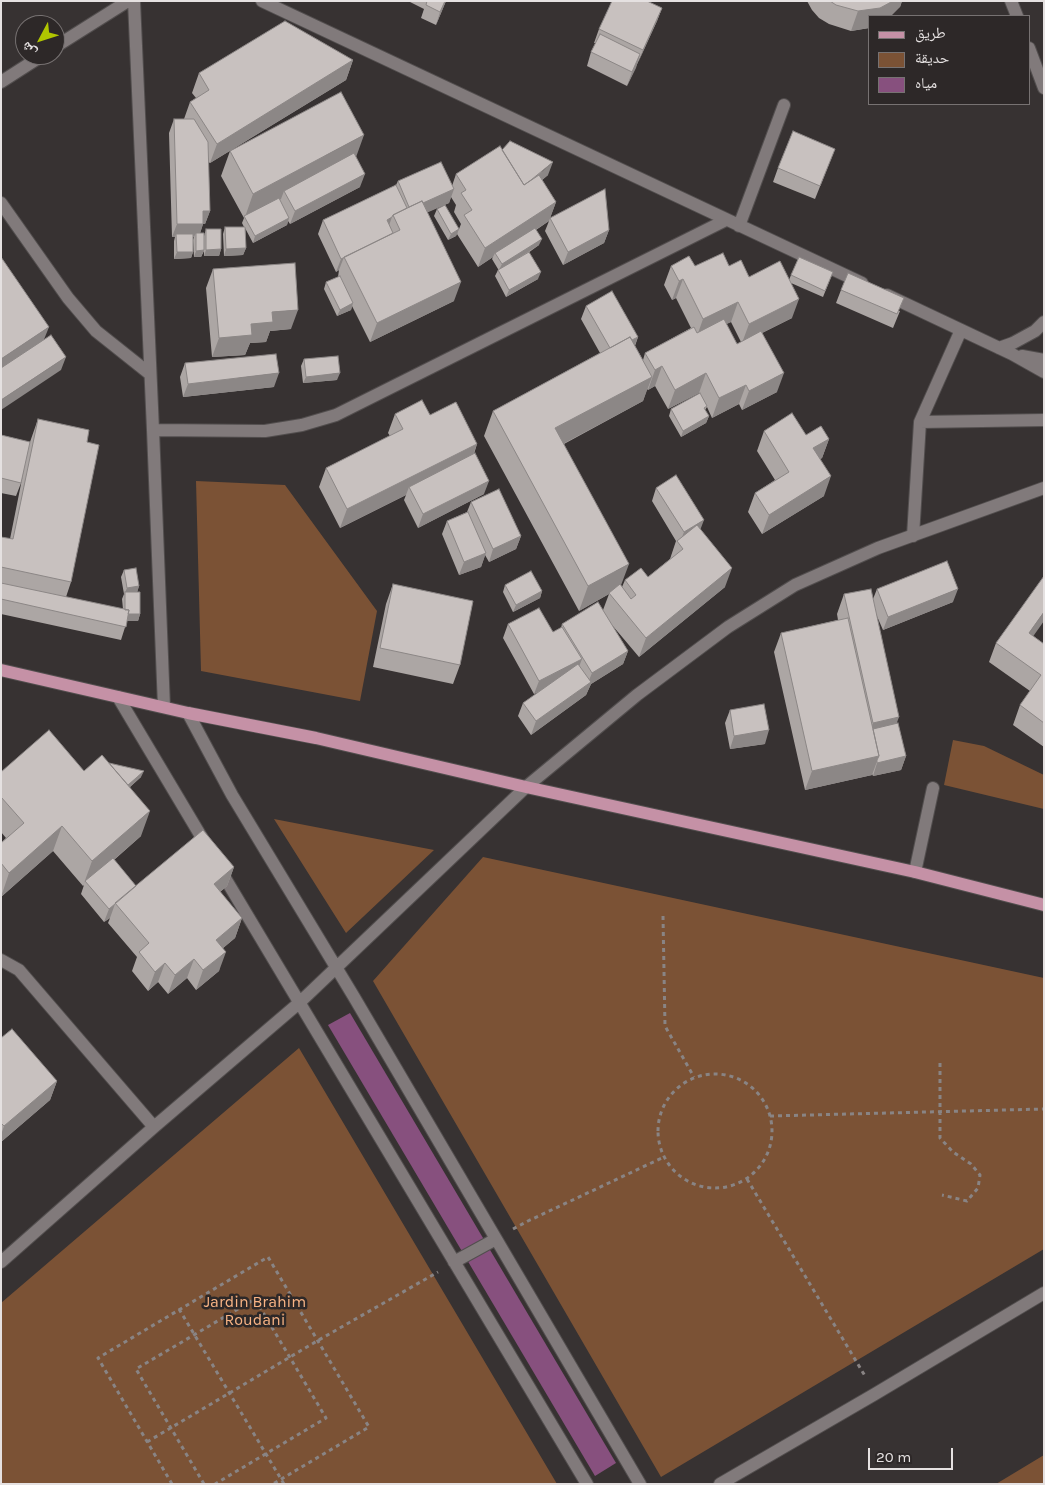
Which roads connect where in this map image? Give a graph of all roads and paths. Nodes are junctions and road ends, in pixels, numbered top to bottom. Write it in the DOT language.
graph roads {
  1 [pos="128,1"];
  2 [pos="134,1"];
  3 [pos="262,1"];
  4 [pos="1011,1"];
  5 [pos="1017,15"];
  6 [pos="65,41"];
  7 [pos="1030,51"];
  8 [pos="27,65"];
  9 [pos="1,82"];
  10 [pos="1044,88"];
  11 [pos="784,104"];
  12 [pos="1,203"];
  13 [pos="726,220"];
  14 [pos="739,226"];
  15 [pos="1044,322"];
  16 [pos="961,330"];
  17 [pos="999,348"];
  18 [pos="1012,354"];
  19 [pos="1044,360"];
  20 [pos="1044,372"];
  21 [pos="150,374"];
  22 [pos="1044,420"];
  23 [pos="920,422"];
  24 [pos="154,430"];
  25 [pos="1044,488"];
  26 [pos="913,536"];
  27 [pos="1,670"];
  28 [pos="118,697"];
  29 [pos="164,707"];
  30 [pos="188,712"];
  31 [pos="526,787"];
  32 [pos="932,788"];
  33 [pos="915,872"];
  34 [pos="1044,905"];
  35 [pos="663,916"];
  36 [pos="1,960"];
  37 [pos="336,968"];
  38 [pos="299,1003"];
  39 [pos="940,1063"];
  40 [pos="694,1077"];
  41 [pos="1044,1109"];
  42 [pos="939,1112"];
  43 [pos="770,1116"];
  44 [pos="154,1127"];
  45 [pos="664,1157"];
  46 [pos="747,1179"];
  47 [pos="942,1195"];
  48 [pos="496,1239"];
  49 [pos="1,1262"];
  50 [pos="454,1262"];
  51 [pos="1044,1293"];
  52 [pos="179,1309"];
  53 [pos="194,1335"];
  54 [pos="317,1341"];
  55 [pos="290,1357"];
  56 [pos="229,1393"];
  57 [pos="876,1394"];
  58 [pos="171,1428"];
  59 [pos="147,1442"];
  60 [pos="266,1454"];
  61 [pos="280,1479"];
  62 [pos="172,1484"];
  63 [pos="204,1484"];
  64 [pos="215,1484"];
  65 [pos="273,1484"];
  66 [pos="284,1484"];
  67 [pos="587,1484"];
  68 [pos="640,1484"];
  69 [pos="720,1484"];
  1 -- 6 [label="street"];
  2 -- 21 [label="street"];
  3 -- 13 [label="street"];
  4 -- 5 [label="street"];
  7 -- 10 [label="street"];
  8 -- 9 [label="street"];
  11 -- 14 [label="street"];
  12 -- 21 [label="street"];
  13 -- 14 [label="street"];
  13 -- 24 [label="street"];
  14 -- 16 [label="street"];
  15 -- 17 [label="street"];
  16 -- 17 [label="street"];
  16 -- 23 [label="street"];
  17 -- 18 [label="street"];
  18 -- 19 [label="street"];
  18 -- 20 [label="street"];
  21 -- 24 [label="street"];
  22 -- 23 [label="street"];
  23 -- 26 [label="street"];
  24 -- 29 [label="street"];
  25 -- 26 [label="street"];
  26 -- 31 [label="street"];
  27 -- 28 [label="main road"];
  28 -- 29 [label="main road"];
  28 -- 38 [label="street"];
  29 -- 30 [label="main road"];
  30 -- 31 [label="main road"];
  30 -- 37 [label="street"];
  31 -- 33 [label="main road"];
  31 -- 37 [label="street"];
  32 -- 33 [label="street"];
  33 -- 34 [label="main road"];
  35 -- 40 [label="path"];
  36 -- 44 [label="street"];
  37 -- 38 [label="street"];
  37 -- 48 [label="street"];
  38 -- 44 [label="street"];
  38 -- 50 [label="street"];
  39 -- 42 [label="path"];
  40 -- 43 [label="path"];
  40 -- 45 [label="path"];
  41 -- 42 [label="path"];
  42 -- 43 [label="path"];
  42 -- 47 [label="path"];
  43 -- 46 [label="path"];
  44 -- 49 [label="street"];
  45 -- 46 [label="path"];
  45 -- 48 [label="path"];
  46 -- 57 [label="path"];
  48 -- 50 [label="street"];
  48 -- 68 [label="street"];
  50 -- 54 [label="path"];
  50 -- 67 [label="street"];
  51 -- 57 [label="street"];
  52 -- 53 [label="path"];
  52 -- 54 [label="path"];
  52 -- 59 [label="path"];
  53 -- 55 [label="path"];
  53 -- 56 [label="path"];
  53 -- 58 [label="path"];
  54 -- 55 [label="path"];
  54 -- 61 [label="path"];
  55 -- 56 [label="path"];
  55 -- 60 [label="path"];
  56 -- 58 [label="path"];
  56 -- 60 [label="path"];
  57 -- 69 [label="street"];
  58 -- 59 [label="path"];
  58 -- 63 [label="path"];
  59 -- 62 [label="path"];
  60 -- 61 [label="path"];
  60 -- 64 [label="path"];
  61 -- 65 [label="path"];
  61 -- 66 [label="path"];
}
